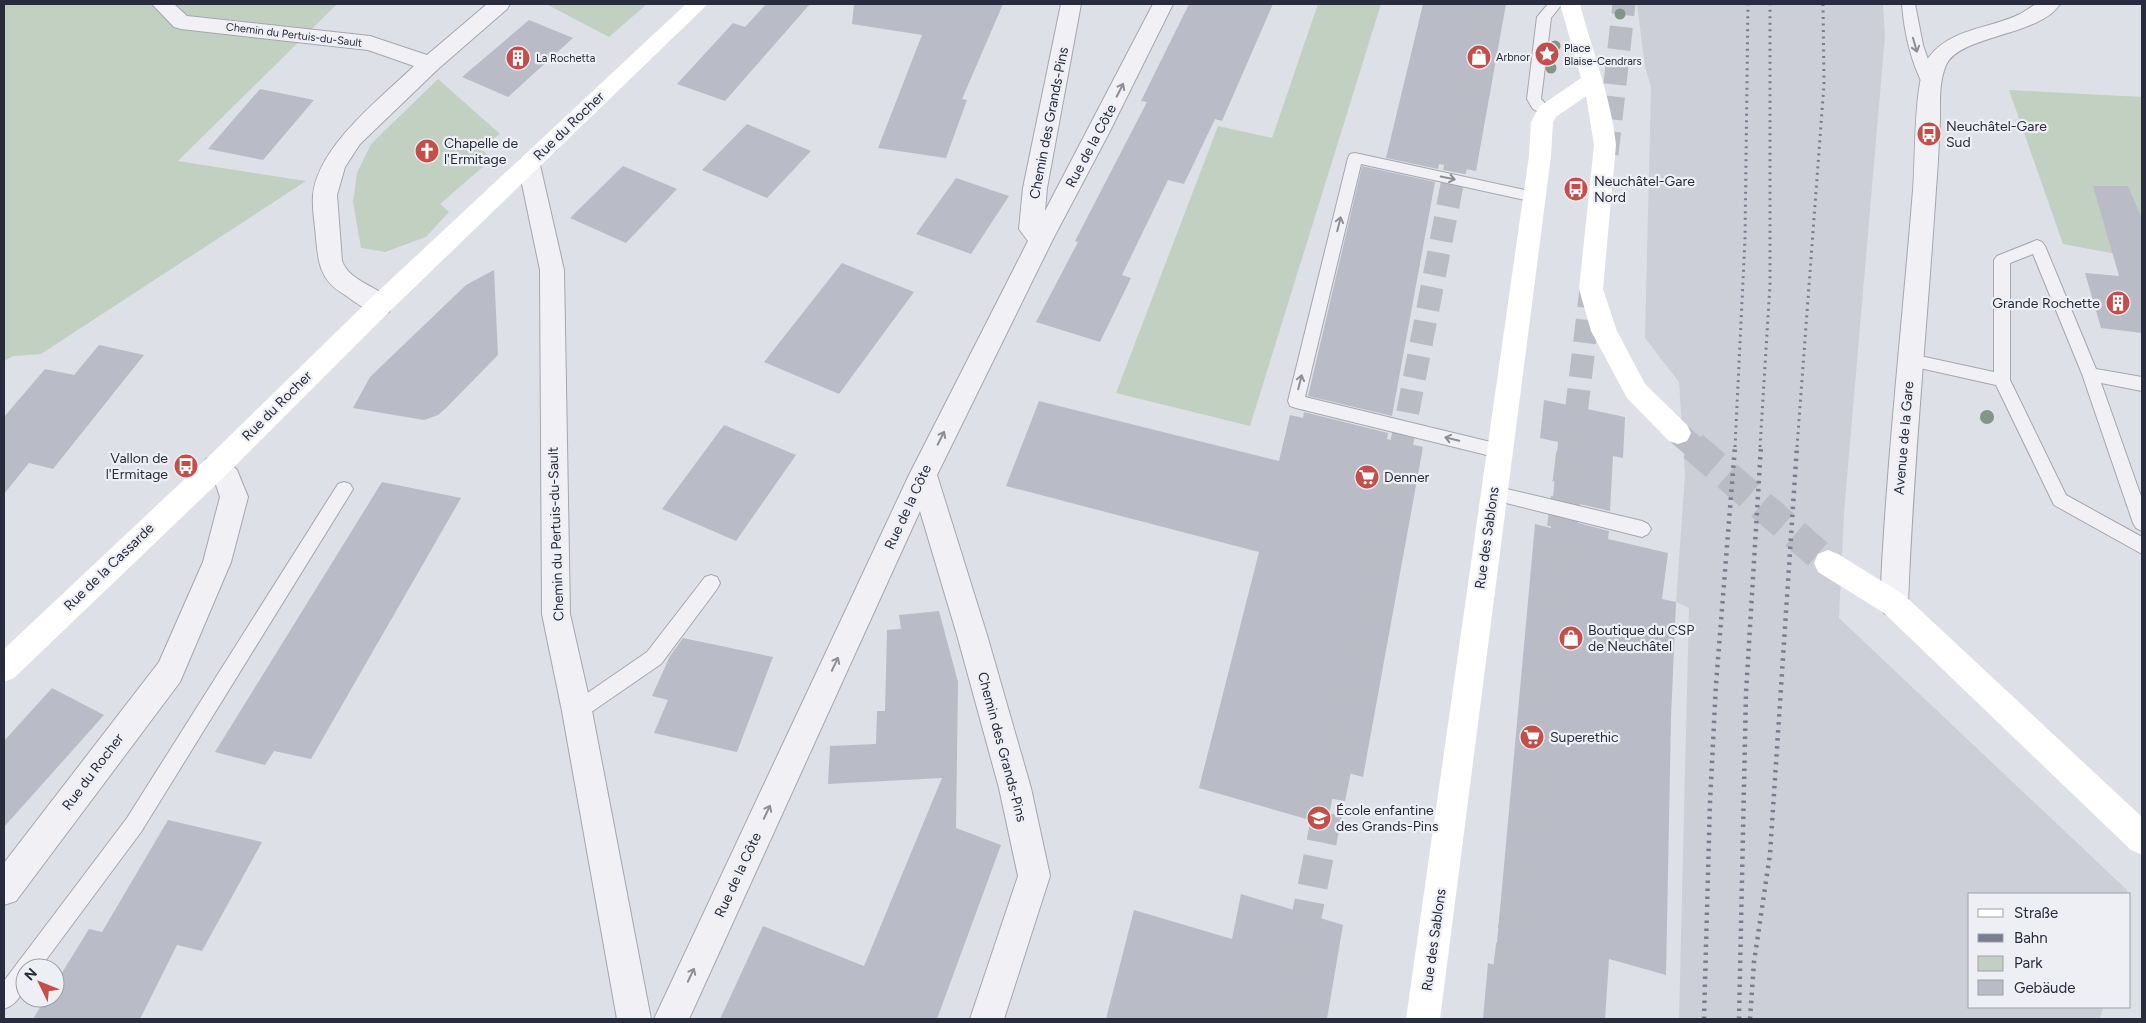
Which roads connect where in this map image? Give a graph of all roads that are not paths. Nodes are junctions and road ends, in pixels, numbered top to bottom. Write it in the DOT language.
graph roads {
  1 [pos="162,4"];
  2 [pos="217,4"];
  3 [pos="500,4"];
  4 [pos="698,4"];
  5 [pos="1071,4"];
  6 [pos="1163,4"];
  7 [pos="1555,4"];
  8 [pos="1570,4"];
  9 [pos="1908,4"];
  10 [pos="2050,4"];
  11 [pos="181,22"];
  12 [pos="430,64"];
  13 [pos="1592,82"];
  14 [pos="1930,85"];
  15 [pos="1547,112"];
  16 [pos="529,165"];
  17 [pos="1534,197"];
  18 [pos="1041,239"];
  19 [pos="380,305"];
  20 [pos="1911,360"];
  21 [pos="2090,374"];
  22 [pos="2002,380"];
  23 [pos="2142,384"];
  24 [pos="1678,433"];
  25 [pos="1499,451"];
  26 [pos="216,467"];
  27 [pos="923,475"];
  28 [pos="344,489"];
  29 [pos="1494,493"];
  30 [pos="2142,522"];
  31 [pos="1642,528"];
  32 [pos="2142,546"];
  33 [pos="1828,562"];
  34 [pos="712,583"];
  35 [pos="1894,604"];
  36 [pos="4,668"];
  37 [pos="576,711"];
  38 [pos="2142,839"];
  39 [pos="4,889"];
  40 [pos="34,958"];
  41 [pos="15,984"];
  42 [pos="4,998"];
  43 [pos="634,1019"];
  44 [pos="671,1019"];
  45 [pos="987,1019"];
  46 [pos="1423,1019"];
  1 -- 11 [label="street"];
  2 -- 11 [label="street"];
  3 -- 12 [label="street"];
  4 -- 16 [label="main road, Rue du Rocher"];
  5 -- 18 [label="street, Chemin des Grands-Pins"];
  18 -- 6 [label="street, Rue de la Côte, one-way"];
  7 -- 15 [label="lane"];
  8 -- 13 [label="main road"];
  9 -- 14 [label="lane, one-way"];
  10 -- 14 [label="street, Avenue de la Gare"];
  11 -- 12 [label="street, Chemin du Pertuis-du-Sault"];
  12 -- 19 [label="street"];
  13 -- 15 [label="main road"];
  13 -- 24 [label="main road"];
  14 -- 20 [label="street, Avenue de la Gare"];
  15 -- 17 [label="main road, Rue des Sablons"];
  16 -- 19 [label="main road, Rue du Rocher"];
  16 -- 37 [label="street, Chemin du Pertuis-du-Sault"];
  17 -- 25 [label="main road, Rue des Sablons"];
  25 -- 17 [label="lane, one-way"];
  27 -- 18 [label="street, Rue de la Côte, one-way"];
  19 -- 26 [label="main road, Rue du Rocher"];
  20 -- 22 [label="lane"];
  20 -- 35 [label="street, Avenue de la Gare"];
  21 -- 22 [label="lane"];
  21 -- 23 [label="lane"];
  21 -- 30 [label="lane"];
  22 -- 32 [label="lane"];
  25 -- 29 [label="main road, Rue des Sablons"];
  26 -- 36 [label="main road, Rue de la Cassarde"];
  26 -- 39 [label="street, Rue du Rocher"];
  44 -- 27 [label="street, Rue de la Côte, one-way"];
  27 -- 45 [label="street, Chemin des Grands-Pins"];
  28 -- 40 [label="lane"];
  29 -- 31 [label="lane"];
  29 -- 46 [label="main road, Rue des Sablons"];
  33 -- 35 [label="main road"];
  34 -- 37 [label="lane"];
  35 -- 38 [label="main road"];
  37 -- 43 [label="street, Chemin du Pertuis-du-Sault"];
  41 -- 42 [label="lane"];
}
